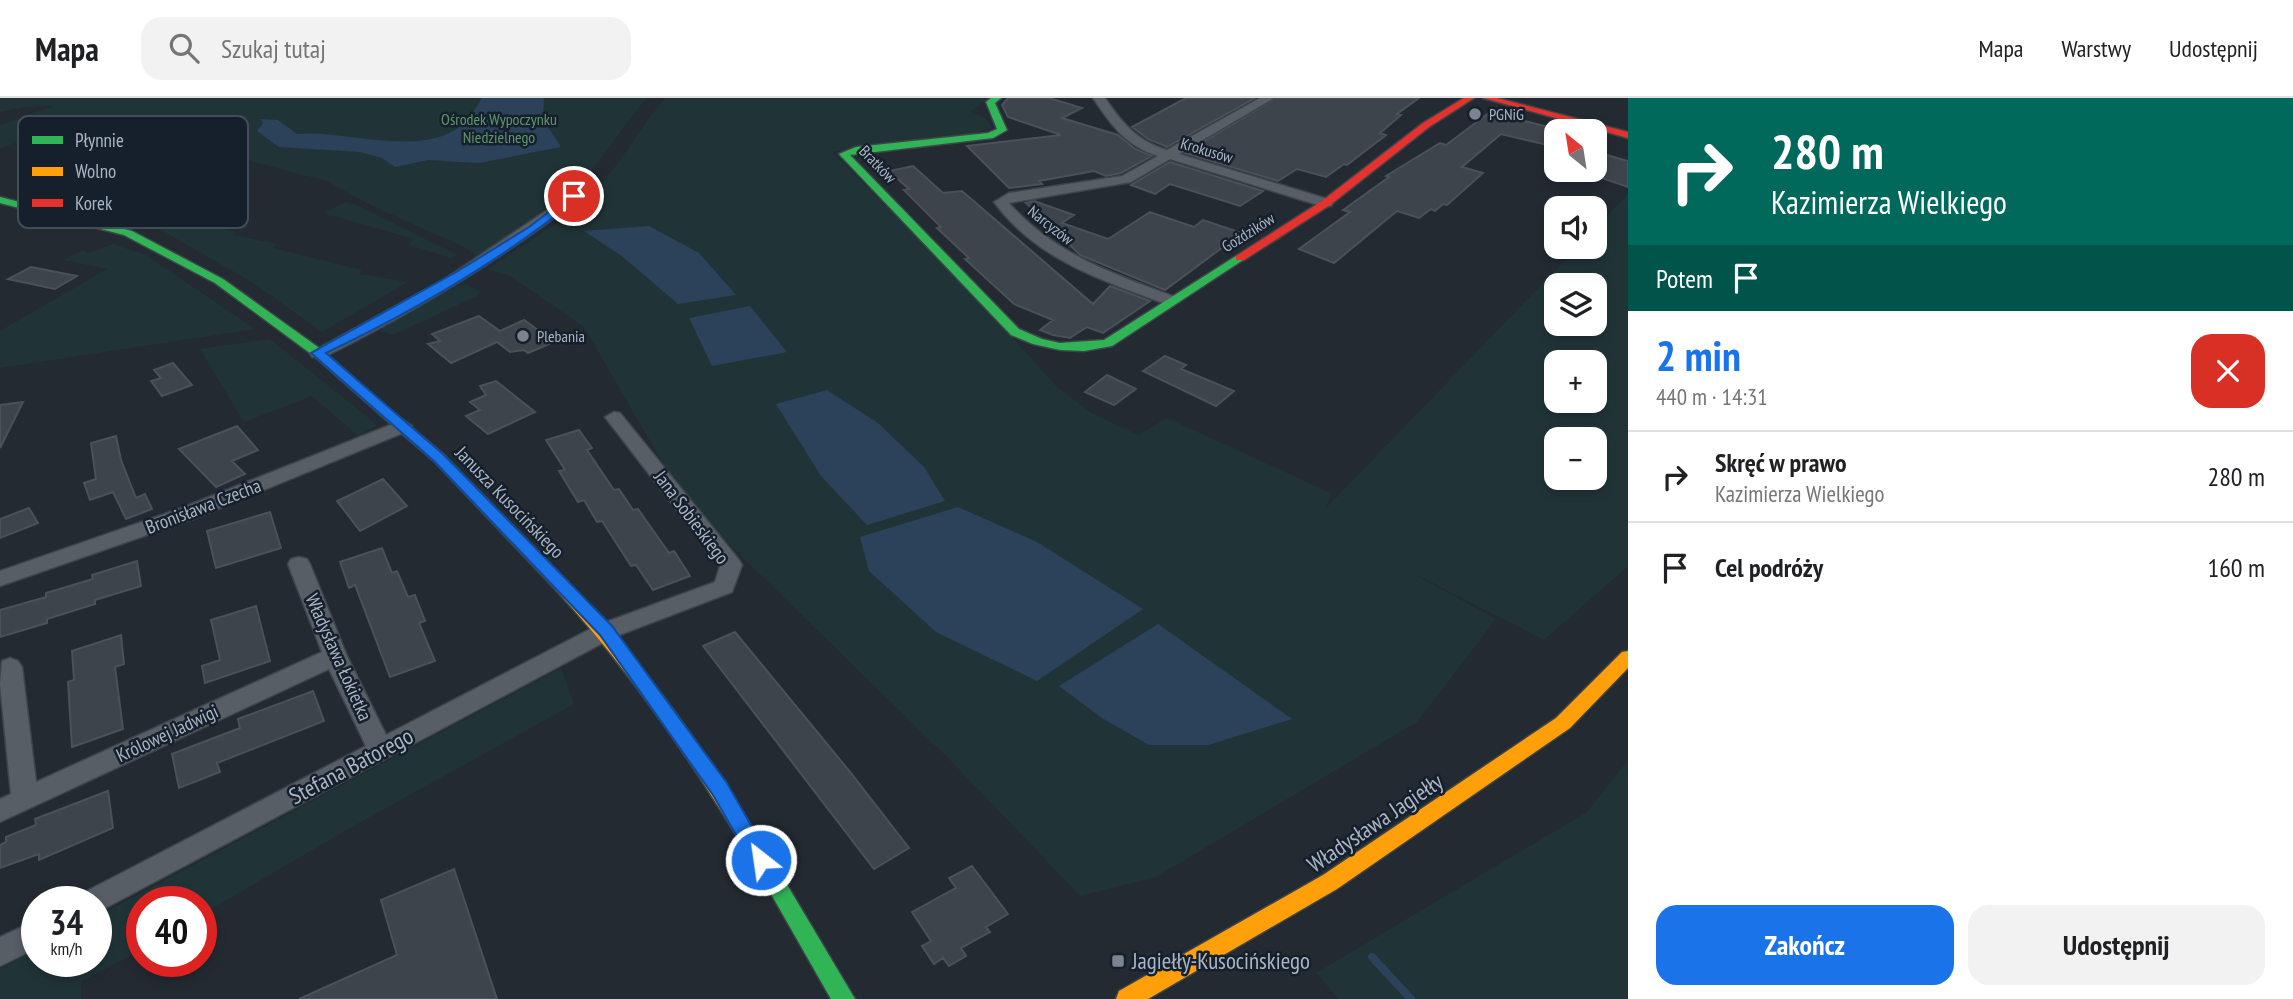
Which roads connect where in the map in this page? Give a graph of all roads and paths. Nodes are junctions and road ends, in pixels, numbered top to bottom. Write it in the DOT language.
graph roads {
  1 [pos="997,98"];
  2 [pos="1099,98"];
  3 [pos="1268,98"];
  4 [pos="1470,98"];
  5 [pos="1487,98"];
  6 [pos="1628,135"];
  7 [pos="1167,156"];
  8 [pos="574,196"];
  9 [pos="0,200"];
  10 [pos="1326,204"];
  11 [pos="18,205"];
  12 [pos="109,228"];
  13 [pos="1172,301"];
  14 [pos="1029,340"];
  15 [pos="318,353"];
  16 [pos="614,417"];
  17 [pos="402,426"];
  18 [pos="299,564"];
  19 [pos="0,579"];
  20 [pos="606,631"];
  21 [pos="335,656"];
  22 [pos="1628,657"];
  23 [pos="10,667"];
  24 [pos="381,750"];
  25 [pos="25,799"];
  26 [pos="0,811"];
  27 [pos="112,892"];
  28 [pos="21,941"];
  29 [pos="0,952"];
  30 [pos="844,999"];
  31 [pos="1127,999"];
  1 -- 14 [label="street, Bratków"];
  2 -- 7 [label="street, Krokusów"];
  3 -- 7 [label="street"];
  4 -- 10 [label="street, Goździków"];
  5 -- 6 [label="street"];
  7 -- 10 [label="street, Krokusów"];
  7 -- 13 [label="street, Narcyzów"];
  8 -- 15 [label="street"];
  9 -- 11 [label="street, Janusza Kusocińskiego"];
  10 -- 13 [label="street, Goździków"];
  12 -- 15 [label="street, Janusza Kusocińskiego"];
  13 -- 14 [label="street, Goździków"];
  15 -- 17 [label="street, Janusza Kusocińskiego"];
  16 -- 20 [label="street, Jana Sobieskiego"];
  17 -- 19 [label="street, Bronisława Czecha"];
  17 -- 20 [label="street, Janusza Kusocińskiego"];
  18 -- 21 [label="street, Władysława Łokietka"];
  20 -- 24 [label="street, Stefana Batorego"];
  20 -- 30 [label="street, Janusza Kusocińskiego"];
  21 -- 24 [label="street, Władysława Łokietka"];
  21 -- 25 [label="street, Królowej Jadwigi"];
  22 -- 31 [label="street, Władysława Jagiełły"];
  23 -- 25 [label="street"];
  24 -- 27 [label="street, Stefana Batorego"];
  25 -- 26 [label="street, Królowej Jadwigi"];
  28 -- 29 [label="street"];
}
